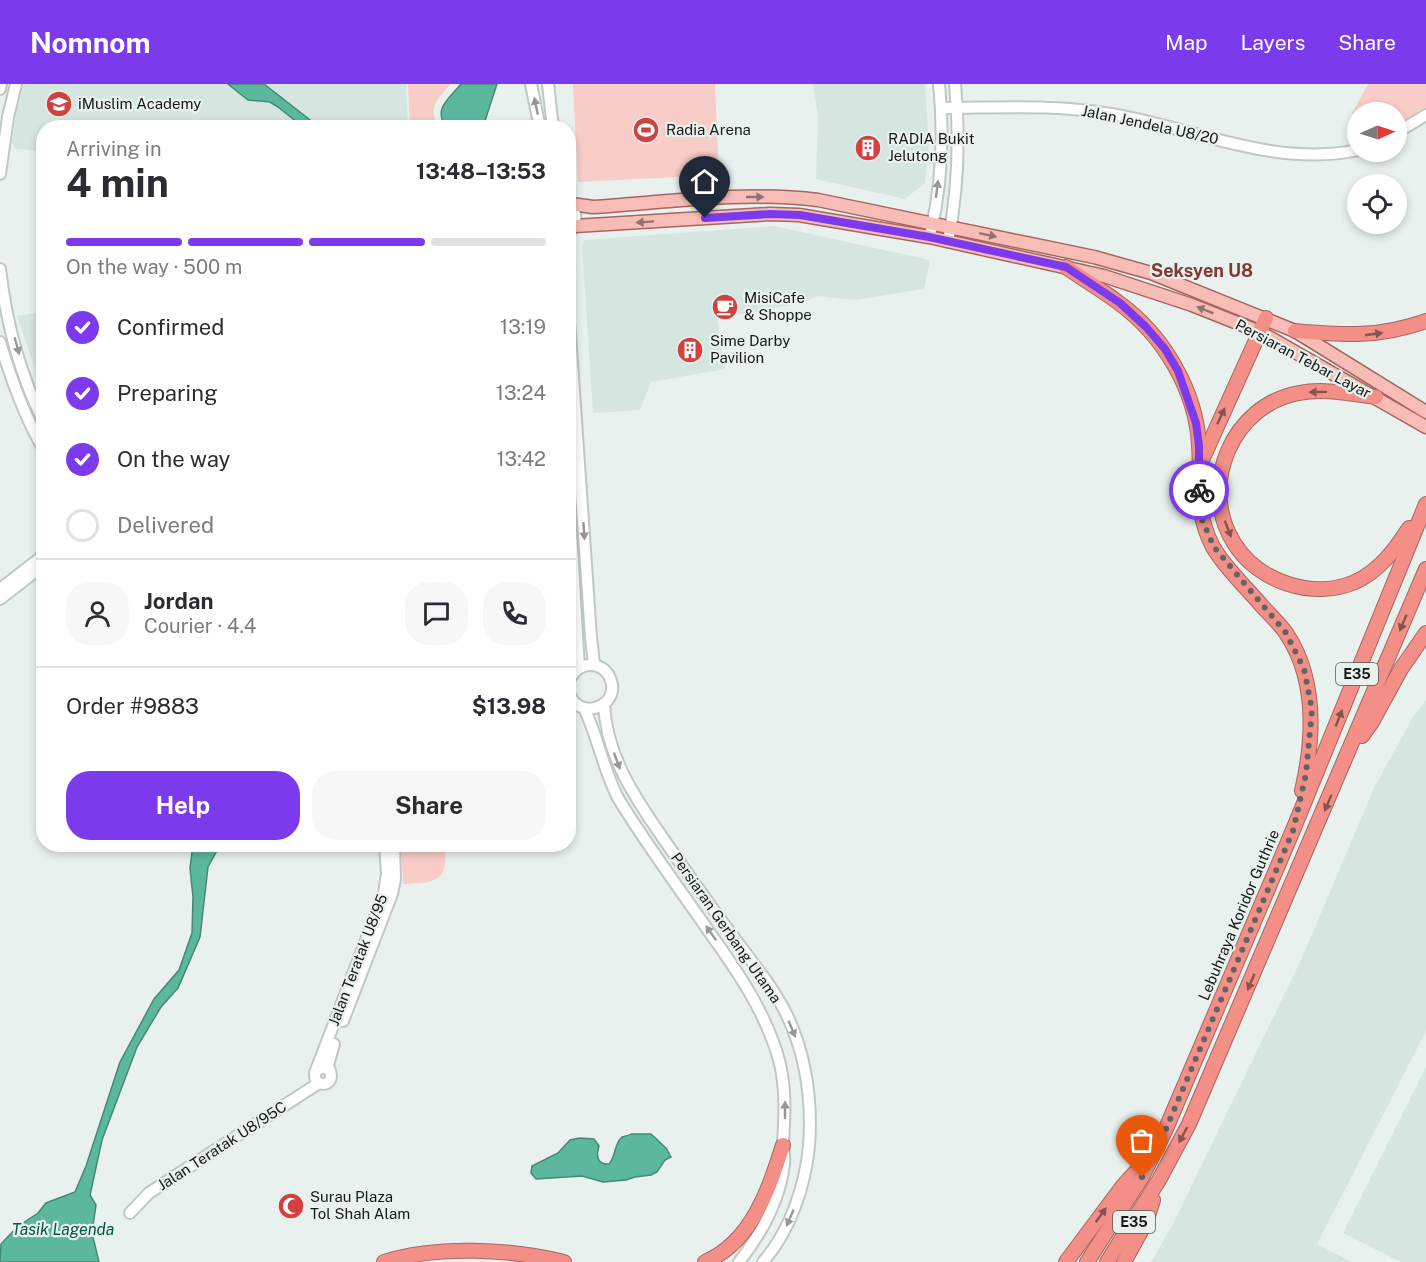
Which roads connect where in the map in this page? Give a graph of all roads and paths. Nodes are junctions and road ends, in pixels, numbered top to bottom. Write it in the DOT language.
graph roads {
  1 [pos="1,84"];
  2 [pos="16,84"];
  3 [pos="531,84"];
  4 [pos="548,84"];
  5 [pos="939,84"];
  6 [pos="955,84"];
  7 [pos="0,89"];
  8 [pos="942,108"];
  9 [pos="957,108"];
  10 [pos="1426,115"];
  11 [pos="538,120"];
  12 [pos="552,120"];
  13 [pos="1407,126"];
  14 [pos="1347,151"];
  15 [pos="0,174"];
  16 [pos="576,204"];
  17 [pos="932,224"];
  18 [pos="951,227"];
  19 [pos="576,230"];
  20 [pos="929,237"];
  21 [pos="948,242"];
  22 [pos="1066,267"];
  23 [pos="0,269"];
  24 [pos="1266,318"];
  25 [pos="1426,321"];
  26 [pos="1295,331"];
  27 [pos="1260,332"];
  28 [pos="0,342"];
  29 [pos="1376,397"];
  30 [pos="36,403"];
  31 [pos="1422,409"];
  32 [pos="576,420"];
  33 [pos="1422,425"];
  34 [pos="36,437"];
  35 [pos="1198,470"];
  36 [pos="1426,504"];
  37 [pos="1420,518"];
  38 [pos="36,561"];
  39 [pos="1426,569"];
  40 [pos="36,571"];
  41 [pos="0,589"];
  42 [pos="0,599"];
  43 [pos="576,616"];
  44 [pos="1426,633"];
  45 [pos="594,665"];
  46 [pos="579,668"];
  47 [pos="576,674"];
  48 [pos="576,701"];
  49 [pos="604,704"];
  50 [pos="584,708"];
  51 [pos="1348,754"];
  52 [pos="1293,831"];
  53 [pos="386,852"];
  54 [pos="394,852"];
  55 [pos="317,1078"];
  56 [pos="783,1145"];
  57 [pos="1155,1154"];
  58 [pos="1160,1178"];
  59 [pos="130,1213"];
  60 [pos="384,1262"];
  61 [pos="564,1262"];
  62 [pos="705,1262"];
  63 [pos="739,1262"];
  64 [pos="763,1262"];
  65 [pos="1066,1262"];
  66 [pos="1087,1262"];
  67 [pos="1107,1262"];
  68 [pos="1124,1262"];
  1 -- 7 [label="main road"];
  2 -- 15 [label="main road"];
  11 -- 3 [label="main road, one-way"];
  4 -- 12 [label="main road"];
  5 -- 8 [label="main road"];
  6 -- 9 [label="main road"];
  8 -- 9 [label="main road, Jalan Jendela U8/20"];
  17 -- 8 [label="main road, one-way"];
  9 -- 14 [label="main road, Jalan Jendela U8/20"];
  9 -- 18 [label="main road"];
  10 -- 13 [label="main road"];
  16 -- 17 [label="main road, Persiaran Tebar Layar, one-way"];
  17 -- 18 [label="main road, Persiaran Tebar Layar"];
  17 -- 20 [label="main road"];
  18 -- 21 [label="main road"];
  18 -- 24 [label="main road, Persiaran Tebar Layar, one-way"];
  20 -- 19 [label="main road, Persiaran Tebar Layar, one-way"];
  20 -- 21 [label="main road, Persiaran Tebar Layar"];
  21 -- 22 [label="main road, Persiaran Tebar Layar"];
  27 -- 22 [label="main road, Persiaran Tebar Layar, one-way"];
  22 -- 35 [label="highway"];
  23 -- 30 [label="main road, one-way"];
  24 -- 26 [label="main road, Persiaran Tebar Layar"];
  24 -- 27 [label="highway"];
  26 -- 25 [label="highway, one-way"];
  26 -- 31 [label="main road, Persiaran Tebar Layar"];
  27 -- 29 [label="main road, Persiaran Tebar Layar"];
  35 -- 27 [label="highway, one-way"];
  28 -- 34 [label="main road"];
  29 -- 33 [label="main road, Persiaran Tebar Layar"];
  29 -- 37 [label="highway, one-way"];
  32 -- 45 [label="main road, one-way"];
  35 -- 52 [label="highway"];
  36 -- 37 [label="highway, Lebuhraya Koridor Guthrie / E35"];
  52 -- 37 [label="highway, Lebuhraya Koridor Guthrie / E35, one-way"];
  38 -- 41 [label="main road"];
  39 -- 51 [label="highway, E35, one-way"];
  40 -- 42 [label="main road"];
  43 -- 46 [label="main road"];
  44 -- 51 [label="highway"];
  45 -- 46 [label="main road"];
  45 -- 49 [label="main road, Persiaran Gerbang Utama"];
  46 -- 47 [label="main road, Persiaran Gerbang Utama"];
  48 -- 50 [label="main road, Persiaran Gerbang Utama"];
  49 -- 50 [label="main road"];
  49 -- 64 [label="main road, Persiaran Gerbang Utama, one-way"];
  56 -- 50 [label="main road, Persiaran Gerbang Utama, one-way"];
  51 -- 58 [label="highway, E35, one-way"];
  52 -- 57 [label="highway, Lebuhraya Koridor Guthrie / E35"];
  53 -- 55 [label="main road, Jalan Teratak U8/95"];
  54 -- 55 [label="main road, Jalan Teratak U8/95"];
  55 -- 59 [label="main road, Jalan Teratak U8/95C"];
  56 -- 62 [label="highway"];
  56 -- 63 [label="main road, Persiaran Gerbang Utama"];
  65 -- 57 [label="highway, one-way"];
  57 -- 66 [label="highway, Lebuhraya Koridor Guthrie / E35"];
  58 -- 67 [label="highway, E35"];
  58 -- 68 [label="highway"];
  60 -- 61 [label="highway"];
}
